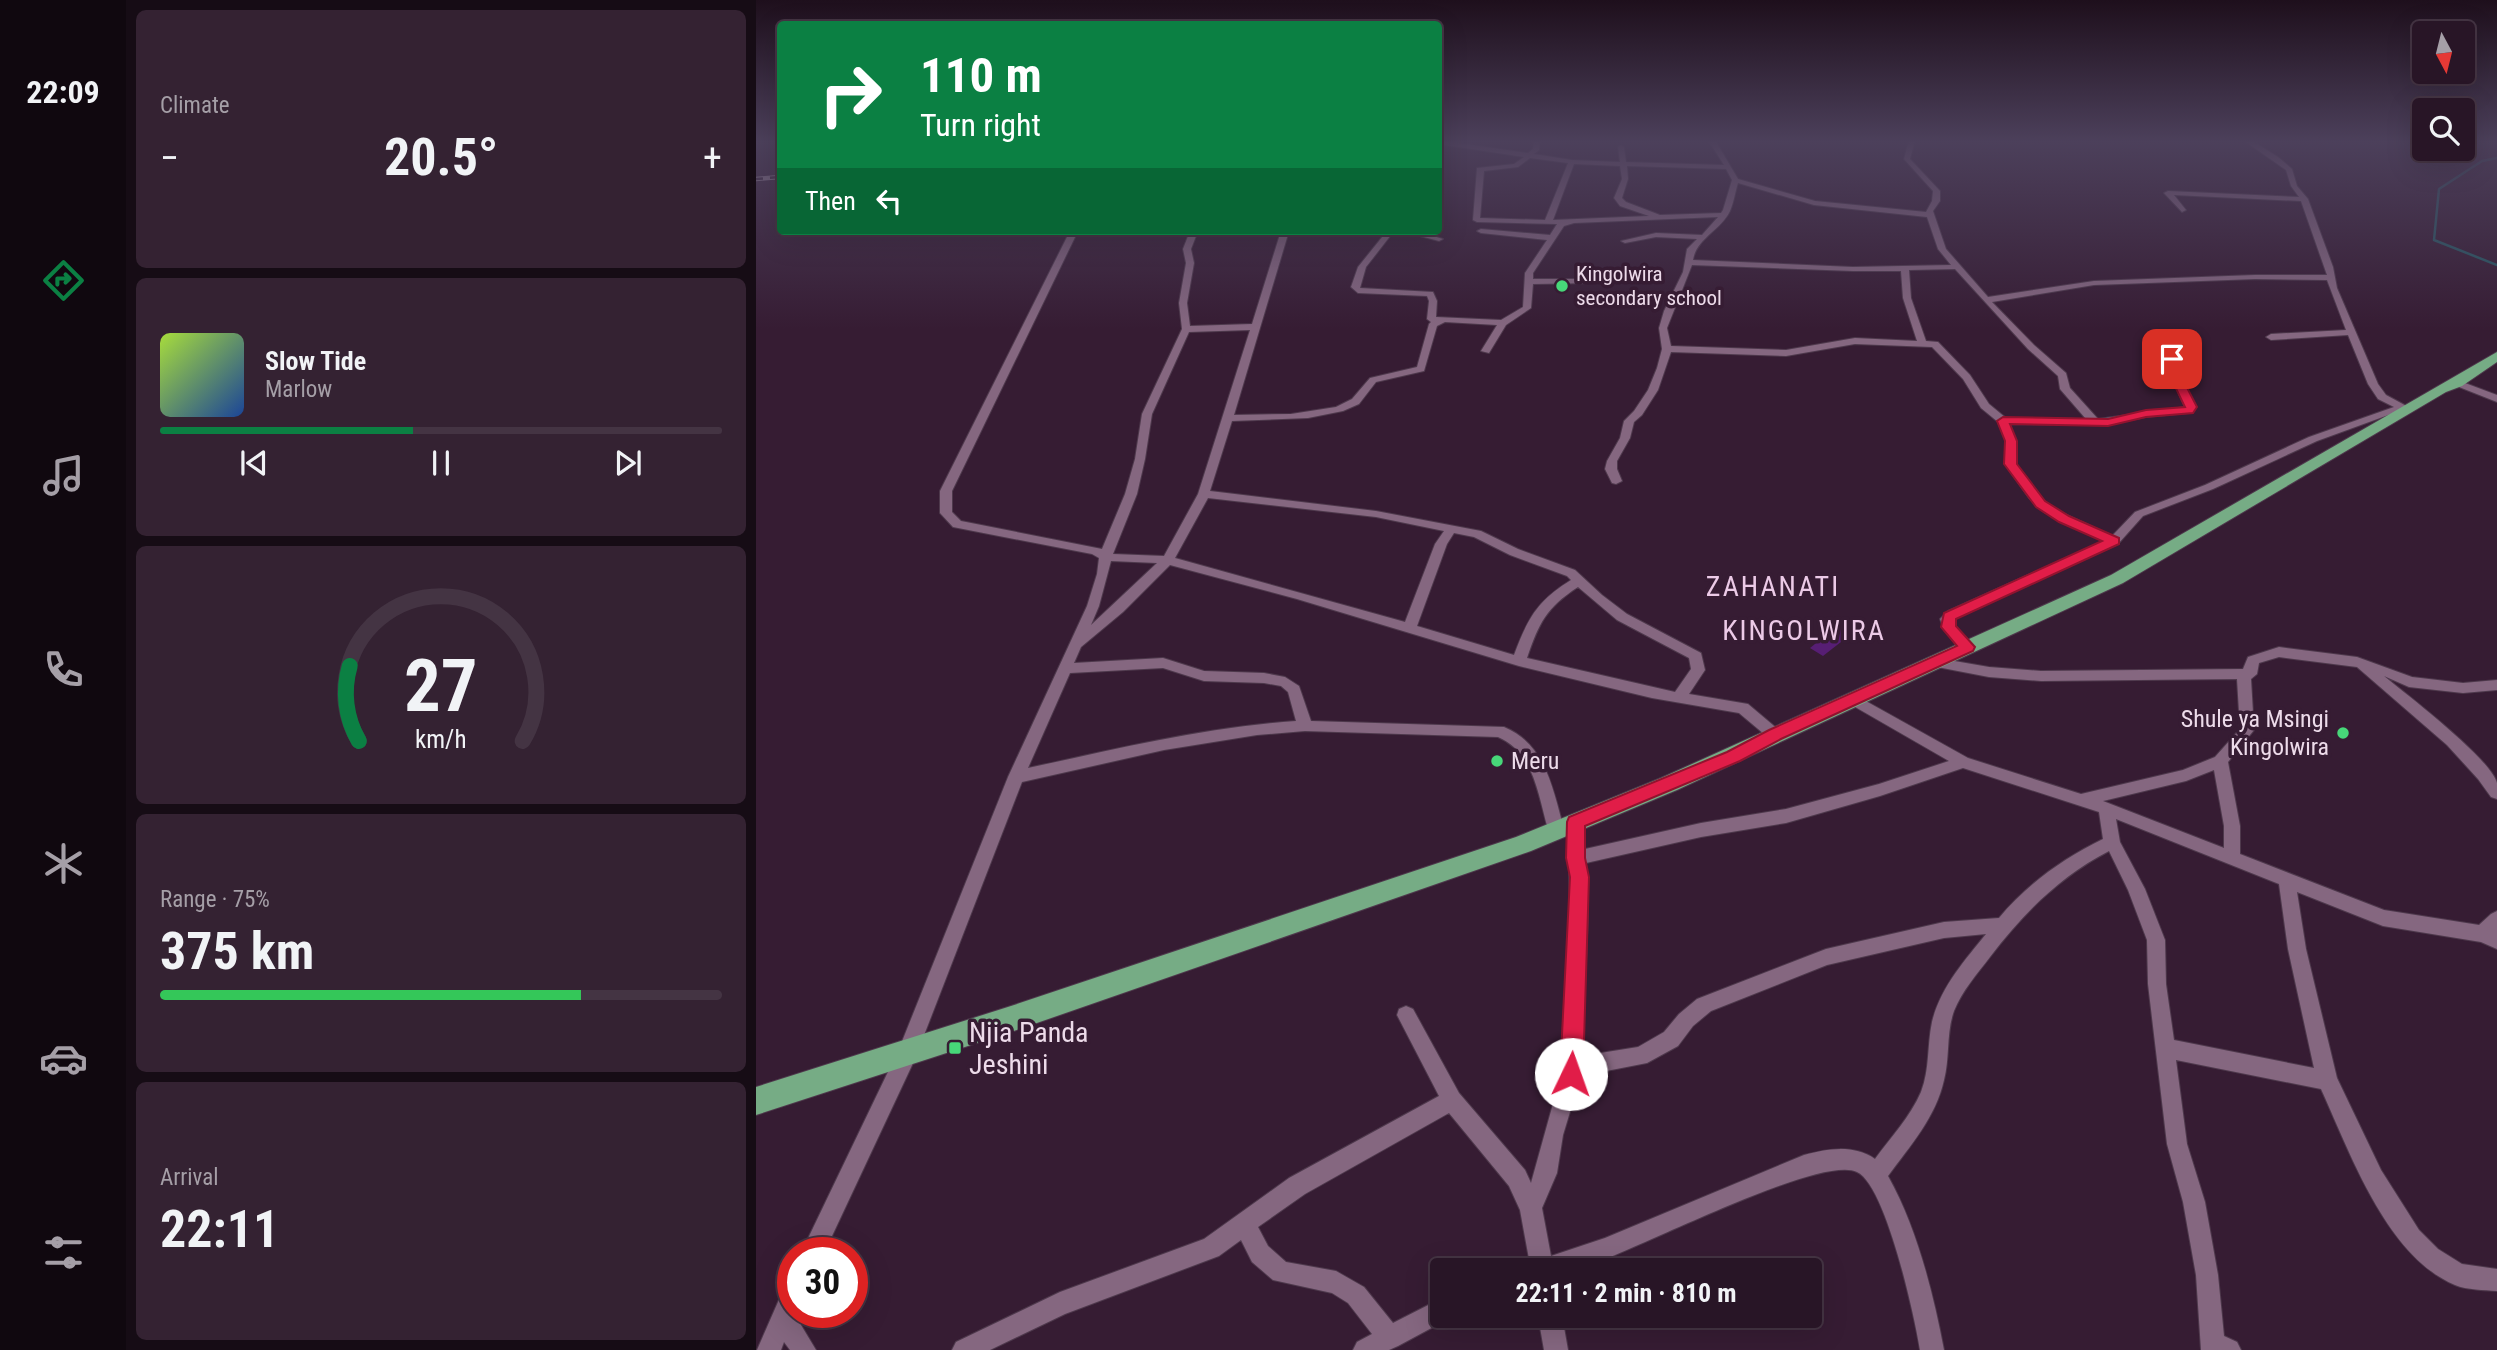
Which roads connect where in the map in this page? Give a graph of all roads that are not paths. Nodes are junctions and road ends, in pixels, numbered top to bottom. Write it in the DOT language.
graph roads {
  1 [pos="1477,203"];
  2 [pos="1556,203"];
  3 [pos="1622,203"];
  4 [pos="1730,203"];
  5 [pos="1816,203"];
  6 [pos="1934,203"];
  7 [pos="2176,203"];
  8 [pos="2305,203"];
  9 [pos="2182,210"];
  10 [pos="1723,215"];
  11 [pos="1930,215"];
  12 [pos="1662,217"];
  13 [pos="1572,221"];
  14 [pos="1548,222"];
  15 [pos="1481,231"];
  16 [pos="1072,235"];
  17 [pos="1192,235"];
  18 [pos="1284,235"];
  19 [pos="1389,235"];
  20 [pos="1424,235"];
  21 [pos="1703,237"];
  22 [pos="1553,238"];
  23 [pos="1439,239"];
  24 [pos="1625,241"];
  25 [pos="1688,262"];
  26 [pos="1958,267"];
  27 [pos="1905,270"];
  28 [pos="2332,278"];
  29 [pos="1591,281"];
  30 [pos="1528,282"];
  31 [pos="1987,300"];
  32 [pos="1442,321"];
  33 [pos="1503,323"];
  34 [pos="1255,327"];
  35 [pos="1186,329"];
  36 [pos="2353,332"];
  37 [pos="2272,337"];
  38 [pos="1922,342"];
  39 [pos="1667,349"];
  40 [pos="1486,351"];
  41 [pos="2497,356"];
  42 [pos="2172,359"];
  43 [pos="2457,383"];
  44 [pos="2497,399"];
  45 [pos="2405,408"];
  46 [pos="1227,418"];
  47 [pos="2003,421"];
  48 [pos="2095,422"];
  49 [pos="1616,481"];
  50 [pos="1204,494"];
  51 [pos="1452,528"];
  52 [pos="2114,541"];
  53 [pos="1105,557"];
  54 [pos="1168,560"];
  55 [pos="1578,582"];
  56 [pos="1410,628"];
  57 [pos="1074,647"];
  58 [pos="1967,647"];
  59 [pos="1519,661"];
  60 [pos="2357,662"];
  61 [pos="1937,663"];
  62 [pos="1064,668"];
  63 [pos="2244,674"];
  64 [pos="2497,685"];
  65 [pos="1678,698"];
  66 [pos="1855,700"];
  67 [pos="1305,726"];
  68 [pos="1775,735"];
  69 [pos="2220,761"];
  70 [pos="1962,762"];
  71 [pos="1017,777"];
  72 [pos="2497,793"];
  73 [pos="2082,800"];
  74 [pos="2105,807"];
  75 [pos="1566,825"];
  76 [pos="2112,842"];
  77 [pos="2232,857"];
  78 [pos="1576,858"];
  79 [pos="2287,879"];
  80 [pos="2497,919"];
  81 [pos="2004,925"];
  82 [pos="2490,937"];
  83 [pos="1406,1014"];
  84 [pos="2165,1048"];
  85 [pos="907,1054"];
  86 [pos="1571,1074"];
  87 [pos="2327,1080"];
  88 [pos="1452,1100"];
  89 [pos="756,1101"];
  90 [pos="1877,1172"];
  91 [pos="1531,1208"];
  92 [pos="1245,1225"];
  93 [pos="820,1237"];
  94 [pos="1538,1258"];
  95 [pos="1576,1258"];
  96 [pos="2497,1280"];
  97 [pos="1430,1316"];
  98 [pos="778,1328"];
  99 [pos="789,1328"];
  100 [pos="1552,1328"];
  101 [pos="1390,1338"];
  102 [pos="2218,1348"];
  103 [pos="769,1350"];
  104 [pos="804,1350"];
  105 [pos="964,1350"];
  106 [pos="1365,1350"];
  107 [pos="1556,1350"];
  108 [pos="1932,1350"];
  1 -- 14 [label="street"];
  2 -- 14 [label="street"];
  3 -- 12 [label="street"];
  4 -- 10 [label="street"];
  5 -- 11 [label="street"];
  6 -- 11 [label="street"];
  7 -- 9 [label="street"];
  8 -- 28 [label="street"];
  10 -- 12 [label="street"];
  10 -- 21 [label="street"];
  11 -- 26 [label="street"];
  12 -- 13 [label="street"];
  13 -- 14 [label="street"];
  13 -- 22 [label="street"];
  15 -- 22 [label="street"];
  16 -- 53 [label="street"];
  17 -- 35 [label="street"];
  18 -- 34 [label="street"];
  19 -- 32 [label="street"];
  20 -- 23 [label="street"];
  21 -- 24 [label="street"];
  21 -- 25 [label="street"];
  22 -- 30 [label="street"];
  25 -- 27 [label="street"];
  25 -- 39 [label="street"];
  26 -- 27 [label="street"];
  26 -- 31 [label="street"];
  27 -- 38 [label="street"];
  28 -- 31 [label="street"];
  28 -- 36 [label="street"];
  29 -- 30 [label="street"];
  30 -- 33 [label="street"];
  31 -- 48 [label="street"];
  32 -- 33 [label="street"];
  32 -- 46 [label="street"];
  33 -- 40 [label="street"];
  34 -- 35 [label="street"];
  34 -- 46 [label="street"];
  35 -- 53 [label="street"];
  36 -- 37 [label="street"];
  36 -- 45 [label="street"];
  38 -- 39 [label="street"];
  38 -- 47 [label="street"];
  39 -- 49 [label="street"];
  41 -- 43 [label="highway"];
  42 -- 48 [label="street"];
  43 -- 44 [label="street"];
  43 -- 45 [label="highway"];
  45 -- 52 [label="street"];
  45 -- 58 [label="highway"];
  46 -- 50 [label="street"];
  47 -- 48 [label="street"];
  47 -- 52 [label="street"];
  50 -- 51 [label="street"];
  50 -- 54 [label="street"];
  51 -- 55 [label="street"];
  51 -- 56 [label="street"];
  52 -- 58 [label="street"];
  53 -- 54 [label="street"];
  53 -- 57 [label="street"];
  54 -- 56 [label="street"];
  54 -- 57 [label="street"];
  55 -- 59 [label="street"];
  55 -- 65 [label="street"];
  56 -- 59 [label="street"];
  57 -- 62 [label="street"];
  58 -- 61 [label="highway"];
  59 -- 65 [label="street"];
  60 -- 63 [label="street"];
  60 -- 64 [label="street"];
  60 -- 72 [label="street"];
  61 -- 63 [label="street"];
  61 -- 66 [label="highway"];
  62 -- 67 [label="street"];
  62 -- 71 [label="street"];
  63 -- 69 [label="street"];
  65 -- 68 [label="street"];
  66 -- 68 [label="highway"];
  66 -- 70 [label="street"];
  67 -- 71 [label="street"];
  67 -- 75 [label="street"];
  68 -- 75 [label="highway"];
  69 -- 73 [label="street"];
  69 -- 77 [label="street"];
  70 -- 73 [label="street"];
  70 -- 78 [label="street"];
  71 -- 85 [label="street"];
  73 -- 74 [label="street"];
  74 -- 76 [label="street"];
  74 -- 77 [label="street"];
  75 -- 78 [label="street"];
  75 -- 85 [label="highway"];
  76 -- 81 [label="street"];
  76 -- 84 [label="street"];
  77 -- 79 [label="street"];
  78 -- 86 [label="street"];
  79 -- 82 [label="street"];
  79 -- 87 [label="street"];
  80 -- 82 [label="street"];
  81 -- 86 [label="street"];
  81 -- 90 [label="street"];
  83 -- 88 [label="street"];
  84 -- 87 [label="street"];
  84 -- 102 [label="street"];
  85 -- 89 [label="highway"];
  85 -- 93 [label="street"];
  86 -- 91 [label="street"];
  87 -- 96 [label="street"];
  88 -- 91 [label="street"];
  88 -- 92 [label="street"];
  90 -- 95 [label="street"];
  90 -- 108 [label="street"];
  91 -- 94 [label="street"];
  92 -- 101 [label="street"];
  92 -- 105 [label="street"];
  97 -- 101 [label="street"];
  98 -- 103 [label="street"];
  99 -- 104 [label="street"];
  100 -- 107 [label="street"];
  101 -- 106 [label="street"];
}
